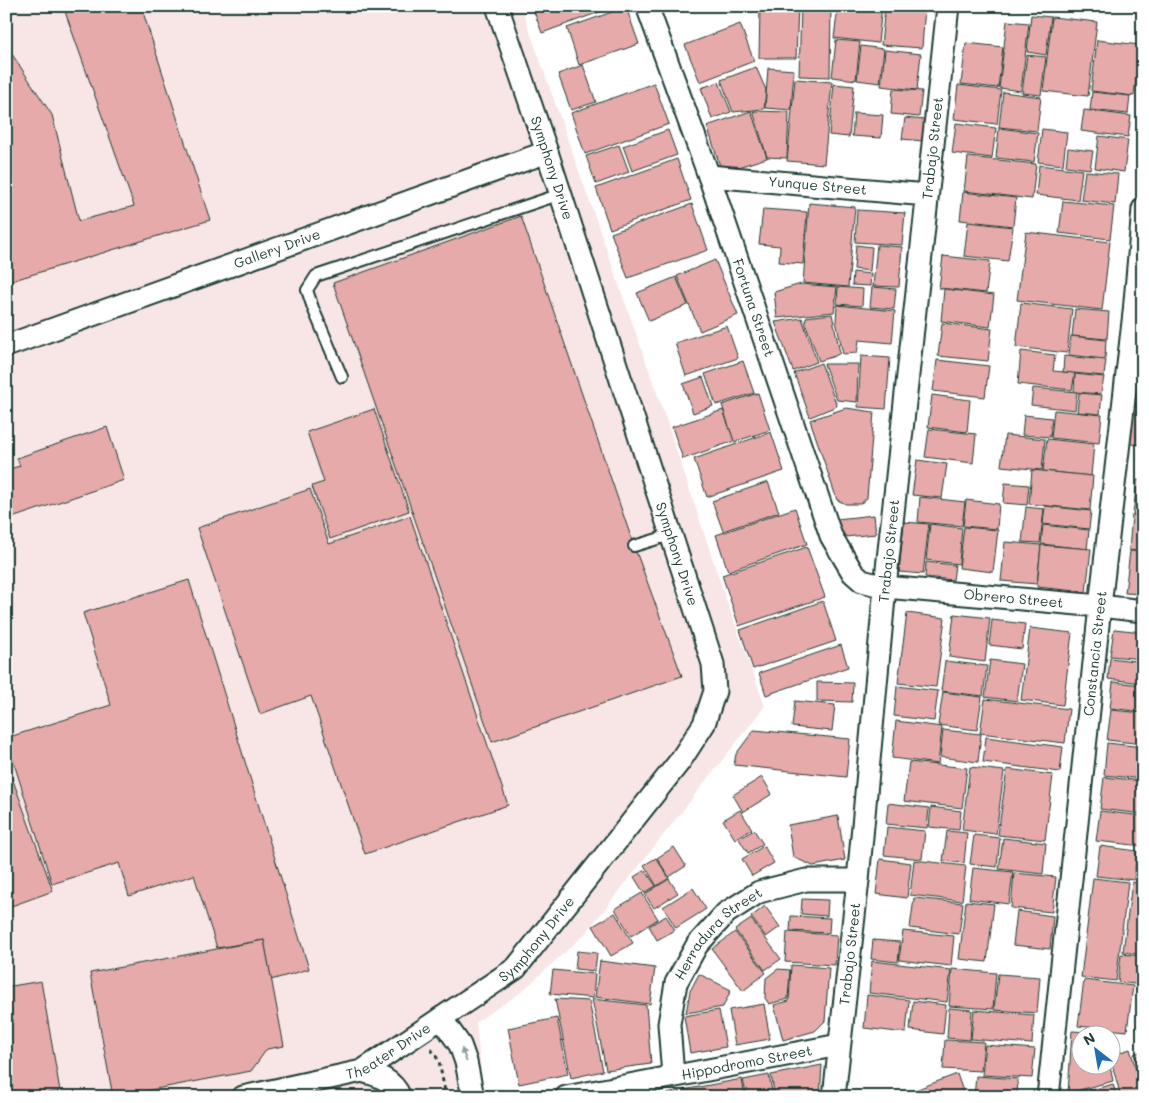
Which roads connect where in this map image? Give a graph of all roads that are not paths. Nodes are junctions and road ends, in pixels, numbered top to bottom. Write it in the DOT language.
graph roads {
  1 [pos="496,6"];
  2 [pos="647,6"];
  3 [pos="948,6"];
  4 [pos="548,152"];
  5 [pos="709,176"];
  6 [pos="561,194"];
  7 [pos="927,195"];
  8 [pos="1143,210"];
  9 [pos="6,346"];
  10 [pos="342,377"];
  11 [pos="671,535"];
  12 [pos="634,546"];
  13 [pos="885,587"];
  14 [pos="1100,606"];
  15 [pos="1143,611"];
  16 [pos="858,880"];
  17 [pos="440,1018"];
  18 [pos="839,1045"];
  19 [pos="362,1071"];
  20 [pos="673,1076"];
  21 [pos="243,1097"];
  22 [pos="400,1097"];
  23 [pos="473,1097"];
  24 [pos="566,1097"];
  25 [pos="834,1097"];
  26 [pos="1048,1097"];
  1 -- 4 [label="street, Symphony Drive"];
  2 -- 5 [label="street, Fortuna Street"];
  3 -- 7 [label="street, Trabajo Street"];
  4 -- 6 [label="street, Symphony Drive"];
  4 -- 9 [label="street, Gallery Drive"];
  5 -- 7 [label="street, Yunque Street"];
  5 -- 13 [label="street, Fortuna Street"];
  6 -- 10 [label="lane"];
  6 -- 11 [label="street, Symphony Drive"];
  7 -- 13 [label="street, Trabajo Street"];
  8 -- 14 [label="street, Constancia Street"];
  11 -- 12 [label="lane"];
  11 -- 17 [label="street, Symphony Drive"];
  13 -- 14 [label="street, Obrero Street"];
  13 -- 16 [label="street, Trabajo Street"];
  14 -- 15 [label="street, Obrero Street"];
  14 -- 26 [label="street, Constancia Street"];
  16 -- 18 [label="street, Trabajo Street"];
  16 -- 20 [label="street, Herradura Street"];
  17 -- 19 [label="street, Theater Drive"];
  23 -- 17 [label="street, one-way"];
  18 -- 20 [label="street, Hippodromo Street"];
  18 -- 25 [label="street, Trabajo Street"];
  19 -- 21 [label="street, Theater Drive"];
  19 -- 22 [label="street"];
  20 -- 24 [label="street, Hippodromo Street"];
}
